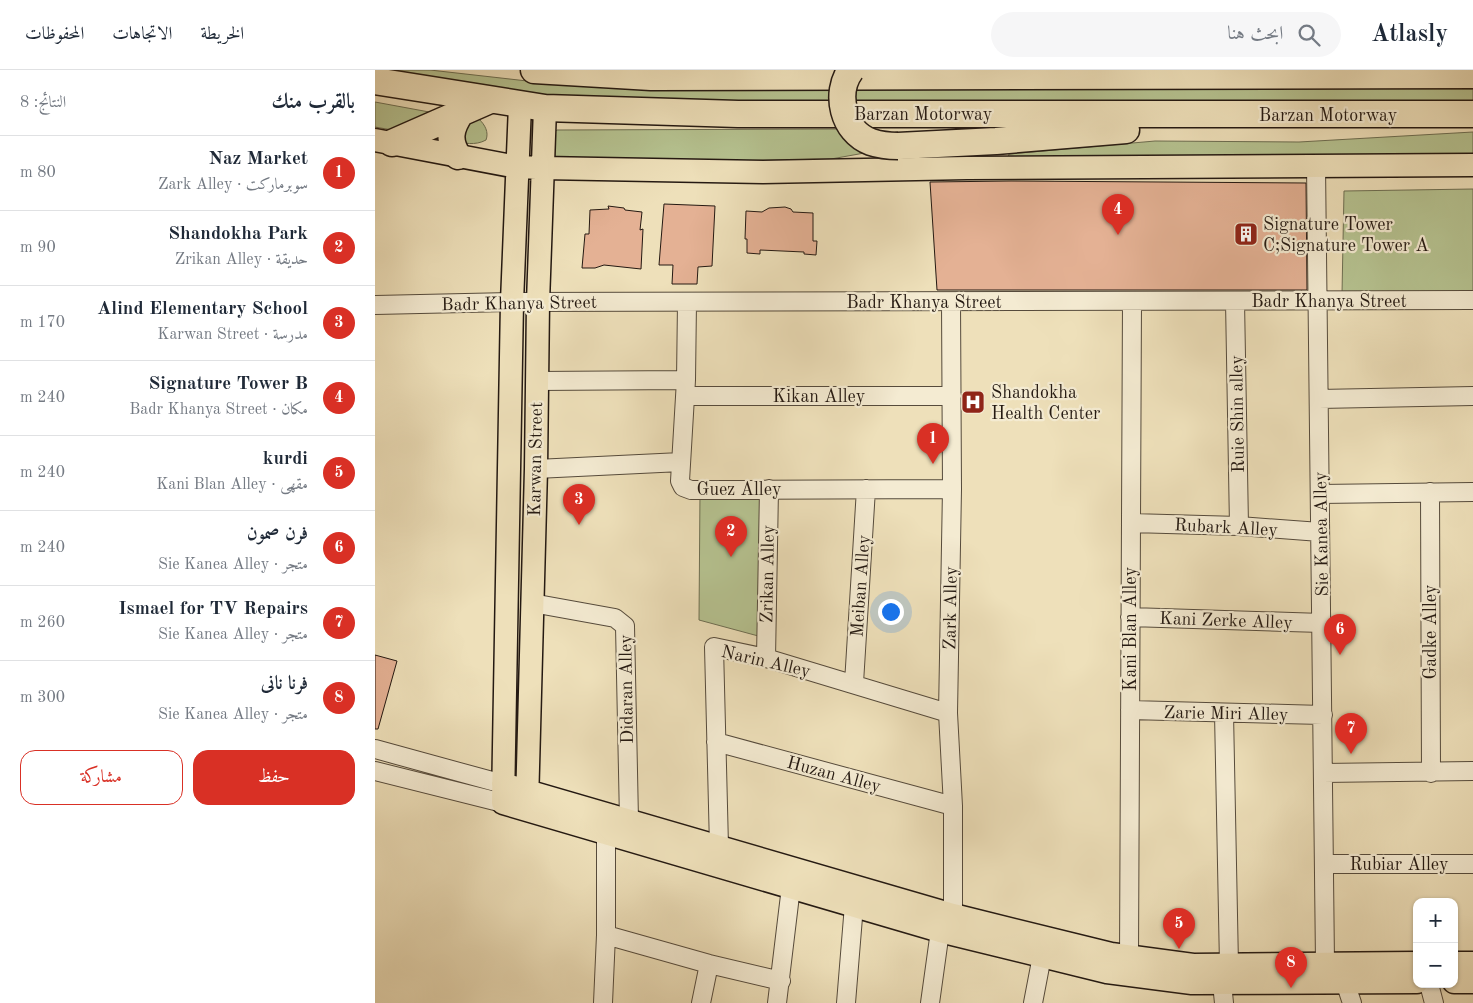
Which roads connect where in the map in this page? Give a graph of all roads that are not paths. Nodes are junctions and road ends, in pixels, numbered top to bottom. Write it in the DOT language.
graph roads {
  1 [pos="534,70"];
  2 [pos="851,70"];
  3 [pos="1261,70"];
  4 [pos="705,74"];
  5 [pos="768,74"];
  6 [pos="1327,75"];
  7 [pos="1473,75"];
  8 [pos="375,81"];
  9 [pos="490,100"];
  10 [pos="520,105"];
  11 [pos="545,108"];
  12 [pos="460,114"];
  13 [pos="1473,114"];
  14 [pos="1329,115"];
  15 [pos="383,142"];
  16 [pos="458,156"];
  17 [pos="1316,165"];
  18 [pos="1473,165"];
  19 [pos="517,167"];
  20 [pos="543,168"];
  21 [pos="1473,300"];
  22 [pos="1132,301"];
  23 [pos="1235,301"];
  24 [pos="1318,301"];
  25 [pos="512,302"];
  26 [pos="537,302"];
  27 [pos="687,302"];
  28 [pos="951,302"];
  29 [pos="375,305"];
  30 [pos="536,381"];
  31 [pos="686,388"];
  32 [pos="951,396"];
  33 [pos="1473,396"];
  34 [pos="1319,399"];
  35 [pos="681,462"];
  36 [pos="536,469"];
  37 [pos="866,489"];
  38 [pos="952,489"];
  39 [pos="769,490"];
  40 [pos="1430,492"];
  41 [pos="1473,492"];
  42 [pos="1320,494"];
  43 [pos="1131,523"];
  44 [pos="1239,526"];
  45 [pos="1321,532"];
  46 [pos="532,603"];
  47 [pos="1131,617"];
  48 [pos="1322,622"];
  49 [pos="766,658"];
  50 [pos="854,683"];
  51 [pos="1130,710"];
  52 [pos="948,713"];
  53 [pos="1224,713"];
  54 [pos="1323,715"];
  55 [pos="716,742"];
  56 [pos="375,749"];
  57 [pos="375,771"];
  58 [pos="1473,771"];
  59 [pos="1431,772"];
  60 [pos="1323,773"];
  61 [pos="503,794"];
  62 [pos="527,800"];
  63 [pos="953,806"];
  64 [pos="629,820"];
  65 [pos="606,834"];
  66 [pos="719,846"];
  67 [pos="1324,864"];
  68 [pos="1473,864"];
  69 [pos="791,887"];
  70 [pos="854,905"];
  71 [pos="947,923"];
  72 [pos="606,935"];
  73 [pos="1042,956"];
  74 [pos="1129,957"];
  75 [pos="1325,963"];
  76 [pos="1413,963"];
  77 [pos="1458,963"];
  78 [pos="1473,963"];
  79 [pos="709,964"];
  80 [pos="781,981"];
  81 [pos="1458,982"];
  82 [pos="1473,982"];
  83 [pos="1413,983"];
  84 [pos="1225,984"];
  85 [pos="1430,988"];
  86 [pos="1349,993"];
  87 [pos="603,1003"];
  88 [pos="701,1003"];
  89 [pos="777,1003"];
  90 [pos="846,1003"];
  91 [pos="930,1003"];
  92 [pos="1033,1003"];
  93 [pos="1434,1003"];
  1 -- 4 [label="highway, Barzan Motorway"];
  2 -- 14 [label="highway, bridge"];
  3 -- 6 [label="highway"];
  4 -- 5 [label="highway, Barzan Motorway"];
  5 -- 6 [label="highway, Barzan Motorway"];
  6 -- 7 [label="highway, Barzan Motorway"];
  8 -- 9 [label="highway, Barzan Motorway"];
  9 -- 10 [label="highway, Barzan Motorway"];
  9 -- 12 [label="highway"];
  10 -- 11 [label="highway, Barzan Motorway"];
  10 -- 19 [label="main road, Karwan Street"];
  11 -- 14 [label="highway, Barzan Motorway"];
  11 -- 20 [label="main road, Karwan Street"];
  12 -- 15 [label="highway"];
  12 -- 16 [label="highway"];
  13 -- 14 [label="highway, Barzan Motorway"];
  15 -- 16 [label="main road"];
  16 -- 19 [label="main road"];
  17 -- 18 [label="main road"];
  17 -- 20 [label="main road"];
  17 -- 24 [label="street, Sie Kanea Alley"];
  19 -- 20 [label="main road"];
  19 -- 25 [label="main road, Karwan Street"];
  20 -- 26 [label="main road, Karwan Street"];
  21 -- 24 [label="street, Badr Khanya Street"];
  22 -- 23 [label="street, Badr Khanya Street"];
  22 -- 28 [label="street, Badr Khanya Street"];
  22 -- 43 [label="street, Kani Blan Alley"];
  23 -- 24 [label="street, Badr Khanya Street"];
  23 -- 44 [label="street, Ruie Shin alley"];
  24 -- 34 [label="street, Sie Kanea Alley"];
  25 -- 26 [label="street, Badr Khanya Street"];
  25 -- 29 [label="street, Badr Khanya Street"];
  25 -- 61 [label="main road, Karwan Street"];
  26 -- 27 [label="street, Badr Khanya Street"];
  26 -- 30 [label="main road, Karwan Street"];
  27 -- 28 [label="street, Badr Khanya Street"];
  27 -- 31 [label="street, Guez Alley"];
  28 -- 32 [label="street, Zark Alley"];
  30 -- 31 [label="street, Kikan Alley"];
  30 -- 36 [label="main road, Karwan Street"];
  31 -- 32 [label="street, Kikan Alley"];
  31 -- 35 [label="street, Guez Alley"];
  32 -- 38 [label="street, Zark Alley"];
  33 -- 34 [label="street"];
  34 -- 42 [label="street, Sie Kanea Alley"];
  35 -- 36 [label="street"];
  35 -- 39 [label="street, Guez Alley"];
  36 -- 46 [label="main road, Karwan Street"];
  37 -- 38 [label="street, Guez Alley"];
  37 -- 39 [label="street, Guez Alley"];
  37 -- 50 [label="street, Meiban Alley"];
  38 -- 52 [label="street, Zark Alley"];
  39 -- 49 [label="street, Zrikan Alley"];
  40 -- 41 [label="street"];
  40 -- 42 [label="street"];
  40 -- 59 [label="street, Gadke Alley"];
  42 -- 45 [label="street, Sie Kanea Alley"];
  43 -- 44 [label="street, Rubark Alley"];
  43 -- 47 [label="street, Kani Blan Alley"];
  44 -- 45 [label="street, Rubark Alley"];
  45 -- 48 [label="street, Sie Kanea Alley"];
  46 -- 62 [label="main road, Karwan Street"];
  46 -- 64 [label="street, Didaran Alley"];
  47 -- 48 [label="street, Kani Zerke Alley"];
  47 -- 51 [label="street, Kani Blan Alley"];
  48 -- 54 [label="street, Sie Kanea Alley"];
  49 -- 50 [label="street, Narin Alley"];
  49 -- 55 [label="street, Narin Alley"];
  50 -- 52 [label="street, Narin Alley"];
  51 -- 53 [label="street, Zarie Miri Alley"];
  51 -- 74 [label="street, Kani Blan Alley"];
  52 -- 63 [label="street, Zark Alley"];
  53 -- 54 [label="street, Zarie Miri Alley"];
  53 -- 84 [label="street"];
  54 -- 60 [label="street, Sie Kanea Alley"];
  55 -- 63 [label="street, Huzan Alley"];
  55 -- 66 [label="street, Narin Alley"];
  56 -- 61 [label="street"];
  57 -- 61 [label="street"];
  58 -- 59 [label="street"];
  59 -- 60 [label="street"];
  60 -- 67 [label="street, Sie Kanea Alley"];
  61 -- 62 [label="main road"];
  62 -- 64 [label="main road"];
  62 -- 65 [label="main road"];
  63 -- 71 [label="street, Zark Alley"];
  64 -- 66 [label="main road"];
  65 -- 69 [label="main road"];
  65 -- 72 [label="street"];
  66 -- 71 [label="main road"];
  67 -- 68 [label="street, Rubiar Alley"];
  67 -- 75 [label="street, Sie Kanea Alley"];
  69 -- 70 [label="main road"];
  69 -- 80 [label="street"];
  70 -- 71 [label="main road"];
  70 -- 90 [label="street"];
  71 -- 73 [label="main road"];
  71 -- 74 [label="main road"];
  71 -- 91 [label="street, Zark Alley"];
  72 -- 79 [label="street"];
  72 -- 87 [label="street"];
  73 -- 84 [label="main road"];
  73 -- 92 [label="street"];
  74 -- 84 [label="main road"];
  75 -- 76 [label="main road"];
  75 -- 84 [label="main road"];
  75 -- 86 [label="street"];
  77 -- 78 [label="main road"];
  79 -- 80 [label="street"];
  79 -- 88 [label="street"];
  80 -- 89 [label="street"];
  81 -- 82 [label="main road"];
  83 -- 86 [label="main road"];
  84 -- 86 [label="main road"];
  85 -- 93 [label="street"];
}
